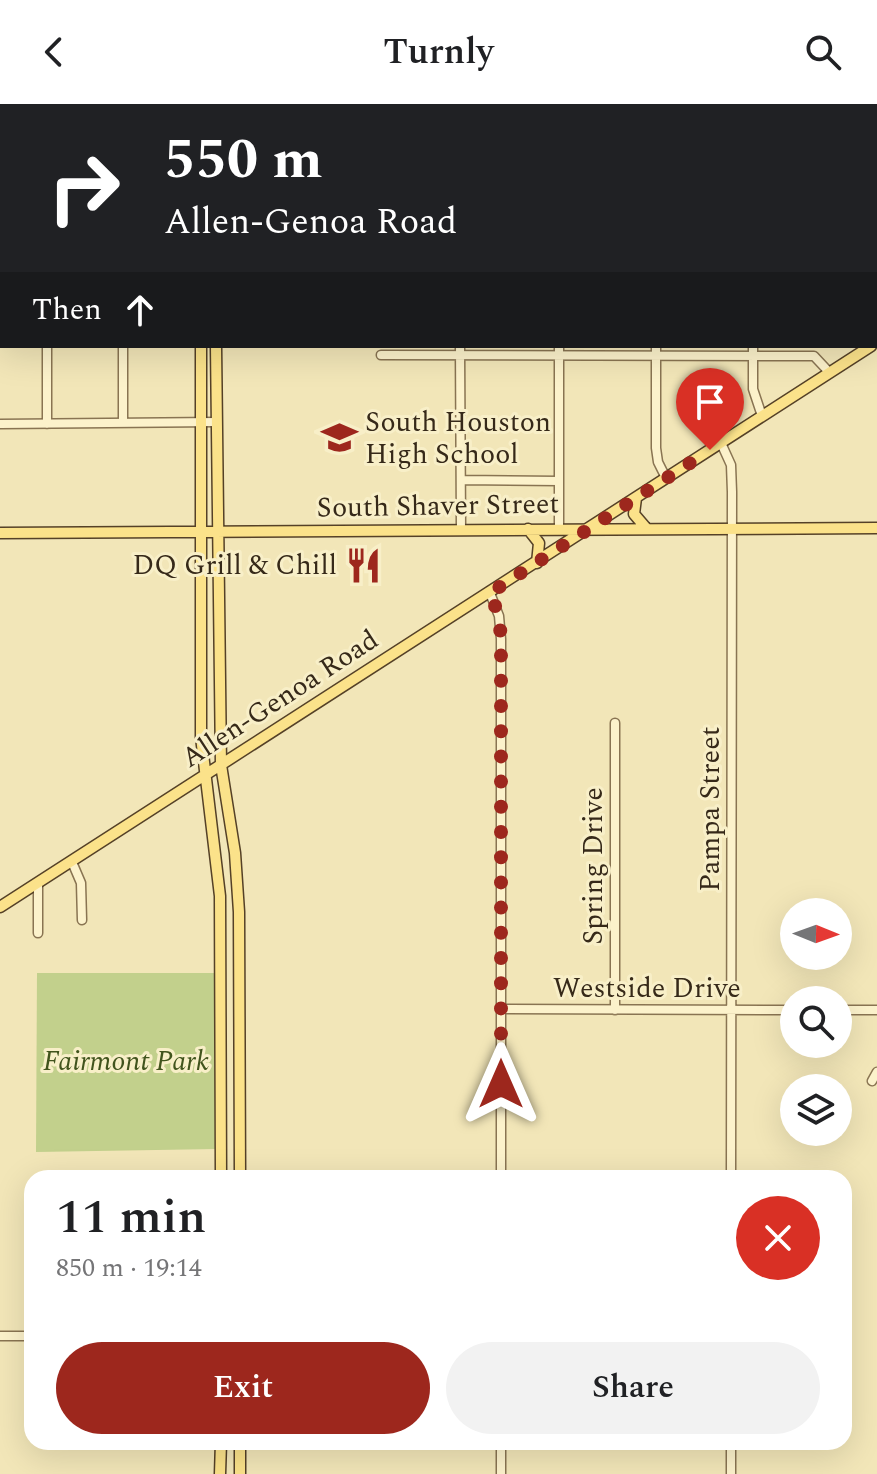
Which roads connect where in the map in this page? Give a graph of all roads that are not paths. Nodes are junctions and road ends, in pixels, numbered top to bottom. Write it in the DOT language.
graph roads {
  1 [pos="47,348"];
  2 [pos="123,348"];
  3 [pos="201,348"];
  4 [pos="216,348"];
  5 [pos="863,348"];
  6 [pos="460,351"];
  7 [pos="559,351"];
  8 [pos="656,351"];
  9 [pos="753,351"];
  10 [pos="381,355"];
  11 [pos="829,372"];
  12 [pos="762,416"];
  13 [pos="123,422"];
  14 [pos="217,422"];
  15 [pos="201,423"];
  16 [pos="0,424"];
  17 [pos="47,424"];
  18 [pos="721,443"];
  19 [pos="201,457"];
  20 [pos="217,473"];
  21 [pos="666,478"];
  22 [pos="461,480"];
  23 [pos="559,481"];
  24 [pos="636,498"];
  25 [pos="559,528"];
  26 [pos="646,528"];
  27 [pos="732,528"];
  28 [pos="877,528"];
  29 [pos="528,529"];
  30 [pos="588,529"];
  31 [pos="461,530"];
  32 [pos="201,532"];
  33 [pos="217,532"];
  34 [pos="0,533"];
  35 [pos="537,563"];
  36 [pos="490,593"];
  37 [pos="220,671"];
  38 [pos="201,672"];
  39 [pos="615,723"];
  40 [pos="221,765"];
  41 [pos="206,775"];
  42 [pos="72,862"];
  43 [pos="216,862"];
  44 [pos="237,870"];
  45 [pos="38,884"];
  46 [pos="0,907"];
  47 [pos="82,920"];
  48 [pos="38,933"];
  49 [pos="501,1009"];
  50 [pos="615,1010"];
  51 [pos="731,1010"];
  52 [pos="780,1010"];
  53 [pos="852,1010"];
  54 [pos="877,1010"];
  55 [pos="239,1054"];
  56 [pos="221,1055"];
  57 [pos="221,1160"];
  58 [pos="240,1160"];
  59 [pos="221,1170"];
  60 [pos="240,1170"];
  61 [pos="501,1170"];
  62 [pos="731,1170"];
  63 [pos="0,1336"];
  64 [pos="24,1336"];
  65 [pos="221,1450"];
  66 [pos="238,1450"];
  67 [pos="501,1450"];
  68 [pos="731,1450"];
  69 [pos="220,1474"];
  70 [pos="240,1474"];
  71 [pos="501,1474"];
  72 [pos="731,1474"];
  1 -- 17 [label="street"];
  2 -- 13 [label="street"];
  3 -- 15 [label="main road"];
  4 -- 14 [label="main road"];
  5 -- 11 [label="main road, Allen-Genoa Road"];
  6 -- 7 [label="street"];
  6 -- 10 [label="street"];
  6 -- 22 [label="street"];
  7 -- 8 [label="street"];
  7 -- 23 [label="street"];
  8 -- 9 [label="street"];
  8 -- 21 [label="street"];
  9 -- 11 [label="street"];
  9 -- 12 [label="street"];
  11 -- 12 [label="main road, Allen-Genoa Road"];
  12 -- 18 [label="main road, Allen-Genoa Road"];
  13 -- 15 [label="street"];
  13 -- 17 [label="street"];
  14 -- 15 [label="street"];
  14 -- 20 [label="main road"];
  15 -- 19 [label="main road"];
  16 -- 17 [label="street"];
  18 -- 21 [label="main road, Allen-Genoa Road"];
  18 -- 27 [label="street, Pampa Street"];
  19 -- 20 [label="main road"];
  19 -- 32 [label="main road"];
  20 -- 33 [label="main road"];
  21 -- 24 [label="main road, Allen-Genoa Road"];
  22 -- 23 [label="street"];
  22 -- 31 [label="street"];
  23 -- 25 [label="street"];
  24 -- 26 [label="main road"];
  24 -- 30 [label="main road, Allen-Genoa Road"];
  25 -- 29 [label="main road, South Shaver Street"];
  25 -- 30 [label="main road, South Shaver Street"];
  26 -- 27 [label="main road, South Shaver Street"];
  26 -- 30 [label="main road, South Shaver Street"];
  27 -- 28 [label="main road, South Shaver Street"];
  27 -- 51 [label="street, Pampa Street"];
  29 -- 31 [label="main road, South Shaver Street"];
  29 -- 35 [label="main road"];
  30 -- 35 [label="main road, Allen-Genoa Road"];
  31 -- 33 [label="main road, South Shaver Street"];
  32 -- 33 [label="main road, South Shaver Street"];
  32 -- 34 [label="main road, South Shaver Street"];
  32 -- 38 [label="main road"];
  33 -- 37 [label="main road"];
  35 -- 36 [label="main road, Allen-Genoa Road"];
  36 -- 40 [label="main road, Allen-Genoa Road"];
  36 -- 49 [label="street"];
  37 -- 38 [label="main road"];
  37 -- 40 [label="main road"];
  38 -- 41 [label="main road"];
  39 -- 50 [label="street, Spring Drive"];
  40 -- 41 [label="main road, Allen-Genoa Road"];
  40 -- 44 [label="main road"];
  41 -- 42 [label="main road, Allen-Genoa Road"];
  41 -- 43 [label="main road"];
  42 -- 45 [label="main road, Allen-Genoa Road"];
  42 -- 47 [label="street"];
  43 -- 44 [label="main road"];
  43 -- 56 [label="main road"];
  44 -- 55 [label="main road"];
  45 -- 46 [label="main road, Allen-Genoa Road"];
  45 -- 48 [label="street"];
  49 -- 50 [label="street, Westside Drive"];
  49 -- 61 [label="street"];
  50 -- 51 [label="street, Westside Drive"];
  51 -- 52 [label="street, Westside Drive"];
  51 -- 62 [label="street, Pampa Street"];
  53 -- 54 [label="street"];
  55 -- 56 [label="main road"];
  55 -- 58 [label="main road"];
  56 -- 57 [label="main road"];
  57 -- 58 [label="main road"];
  57 -- 59 [label="main road"];
  58 -- 60 [label="main road"];
  63 -- 64 [label="street"];
  65 -- 69 [label="main road"];
  66 -- 70 [label="main road"];
  67 -- 71 [label="street"];
  68 -- 72 [label="street"];
}
